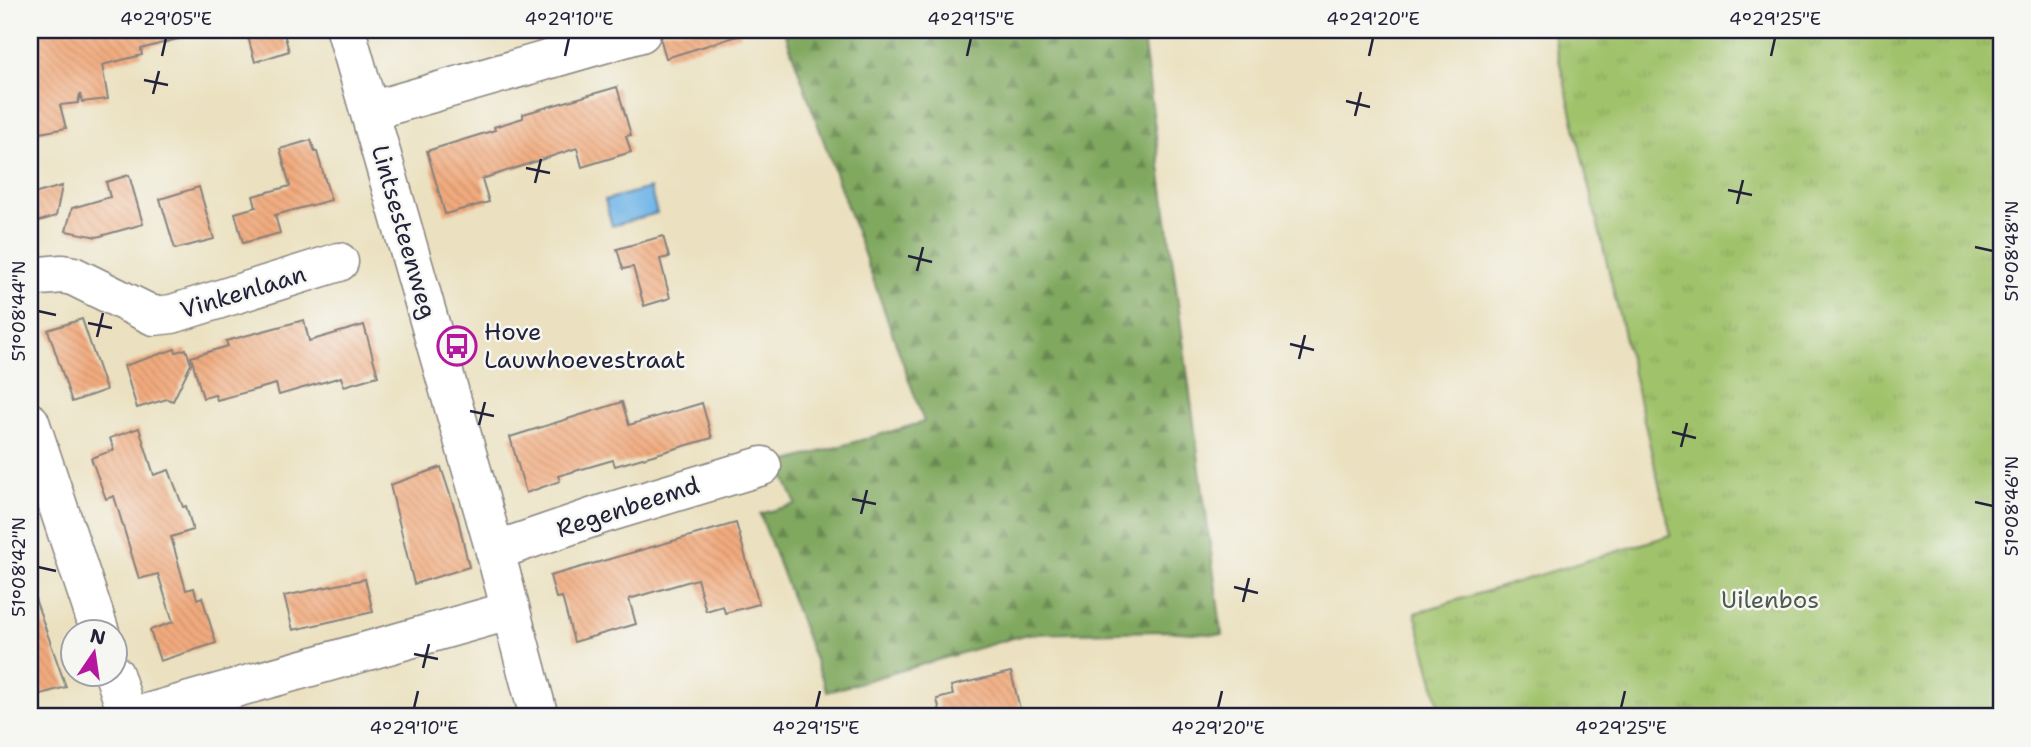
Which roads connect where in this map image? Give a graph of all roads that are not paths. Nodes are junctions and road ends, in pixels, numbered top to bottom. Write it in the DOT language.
graph roads {
  1 [pos="346,30"];
  2 [pos="640,33"];
  3 [pos="370,111"];
  4 [pos="339,262"];
  5 [pos="30,277"];
  6 [pos="30,422"];
  7 [pos="762,466"];
  8 [pos="495,551"];
  9 [pos="95,618"];
  10 [pos="512,621"];
  11 [pos="120,688"];
  12 [pos="131,717"];
  13 [pos="223,717"];
  14 [pos="539,717"];
  1 -- 3 [label="street, Lintsesteenweg"];
  2 -- 3 [label="street"];
  3 -- 8 [label="street, Lintsesteenweg"];
  4 -- 5 [label="street, Vinkenlaan"];
  6 -- 9 [label="street"];
  7 -- 8 [label="street, Regenbeemd"];
  8 -- 10 [label="street, Lintsesteenweg"];
  10 -- 12 [label="street"];
  10 -- 13 [label="street"];
  10 -- 14 [label="street, Lintsesteenweg"];
  11 -- 12 [label="street"];
}
